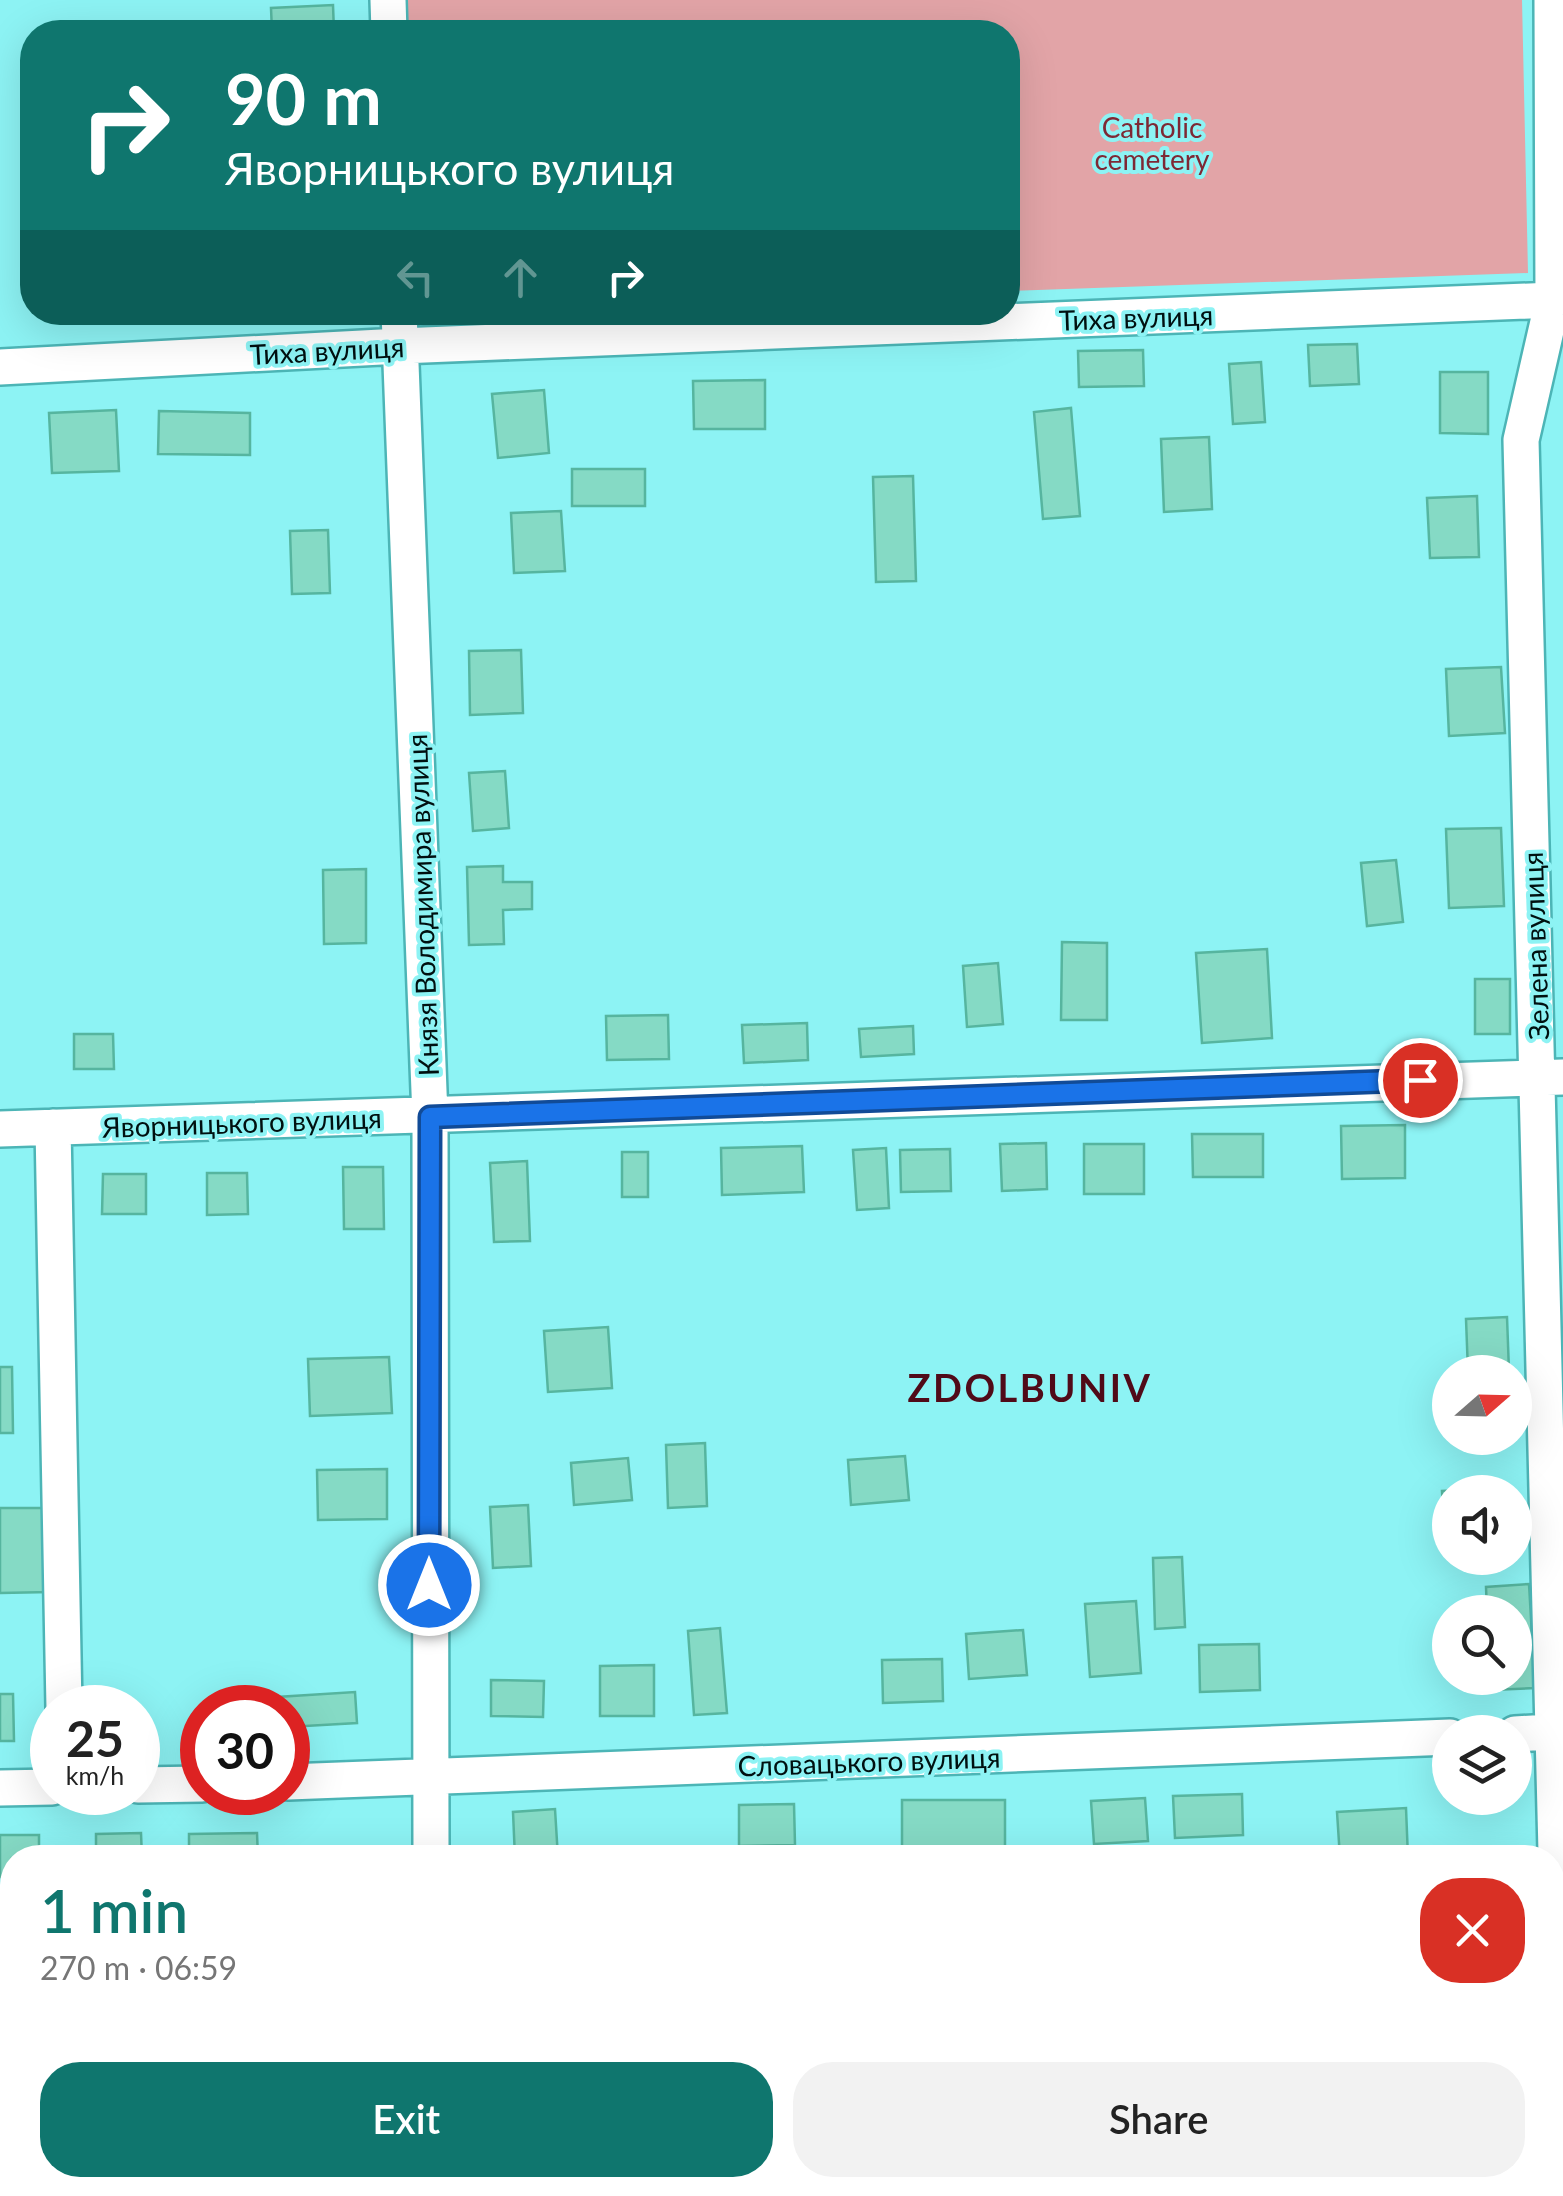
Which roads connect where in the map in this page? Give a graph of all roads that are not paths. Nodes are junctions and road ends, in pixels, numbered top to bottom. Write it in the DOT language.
graph roads {
  1 [pos="1552,0"];
  2 [pos="1552,300"];
  3 [pos="1020,313"];
  4 [pos="559,325"];
  5 [pos="400,329"];
  6 [pos="0,366"];
  7 [pos="1551,1076"];
  8 [pos="430,1117"];
  9 [pos="53,1127"];
  10 [pos="0,1129"];
  11 [pos="64,1685"];
  12 [pos="1532,1733"];
  13 [pos="1432,1738"];
  14 [pos="429,1780"];
  15 [pos="310,1782"];
  16 [pos="30,1787"];
  17 [pos="0,1788"];
  18 [pos="432,1845"];
  19 [pos="1541,1845"];
  1 -- 2 [label="street, Зелена вулиця"];
  2 -- 3 [label="street, Тиха вулиця"];
  2 -- 7 [label="street, Зелена вулиця"];
  4 -- 5 [label="street, Тиха вулиця"];
  5 -- 6 [label="street, Тиха вулиця"];
  5 -- 8 [label="street, Князя Володимира вулиця"];
  7 -- 8 [label="street, Яворницького вулиця"];
  7 -- 12 [label="street, Зелена вулиця"];
  8 -- 9 [label="street, Яворницького вулиця"];
  8 -- 14 [label="street, Князя Володимира вулиця"];
  9 -- 10 [label="street, Яворницького вулиця"];
  9 -- 11 [label="street"];
  12 -- 19 [label="street, Зелена вулиця"];
  13 -- 14 [label="street, Словацького вулиця"];
  14 -- 15 [label="street, Словацького вулиця"];
  14 -- 18 [label="street, Князя Володимира вулиця"];
  16 -- 17 [label="street"];
}
